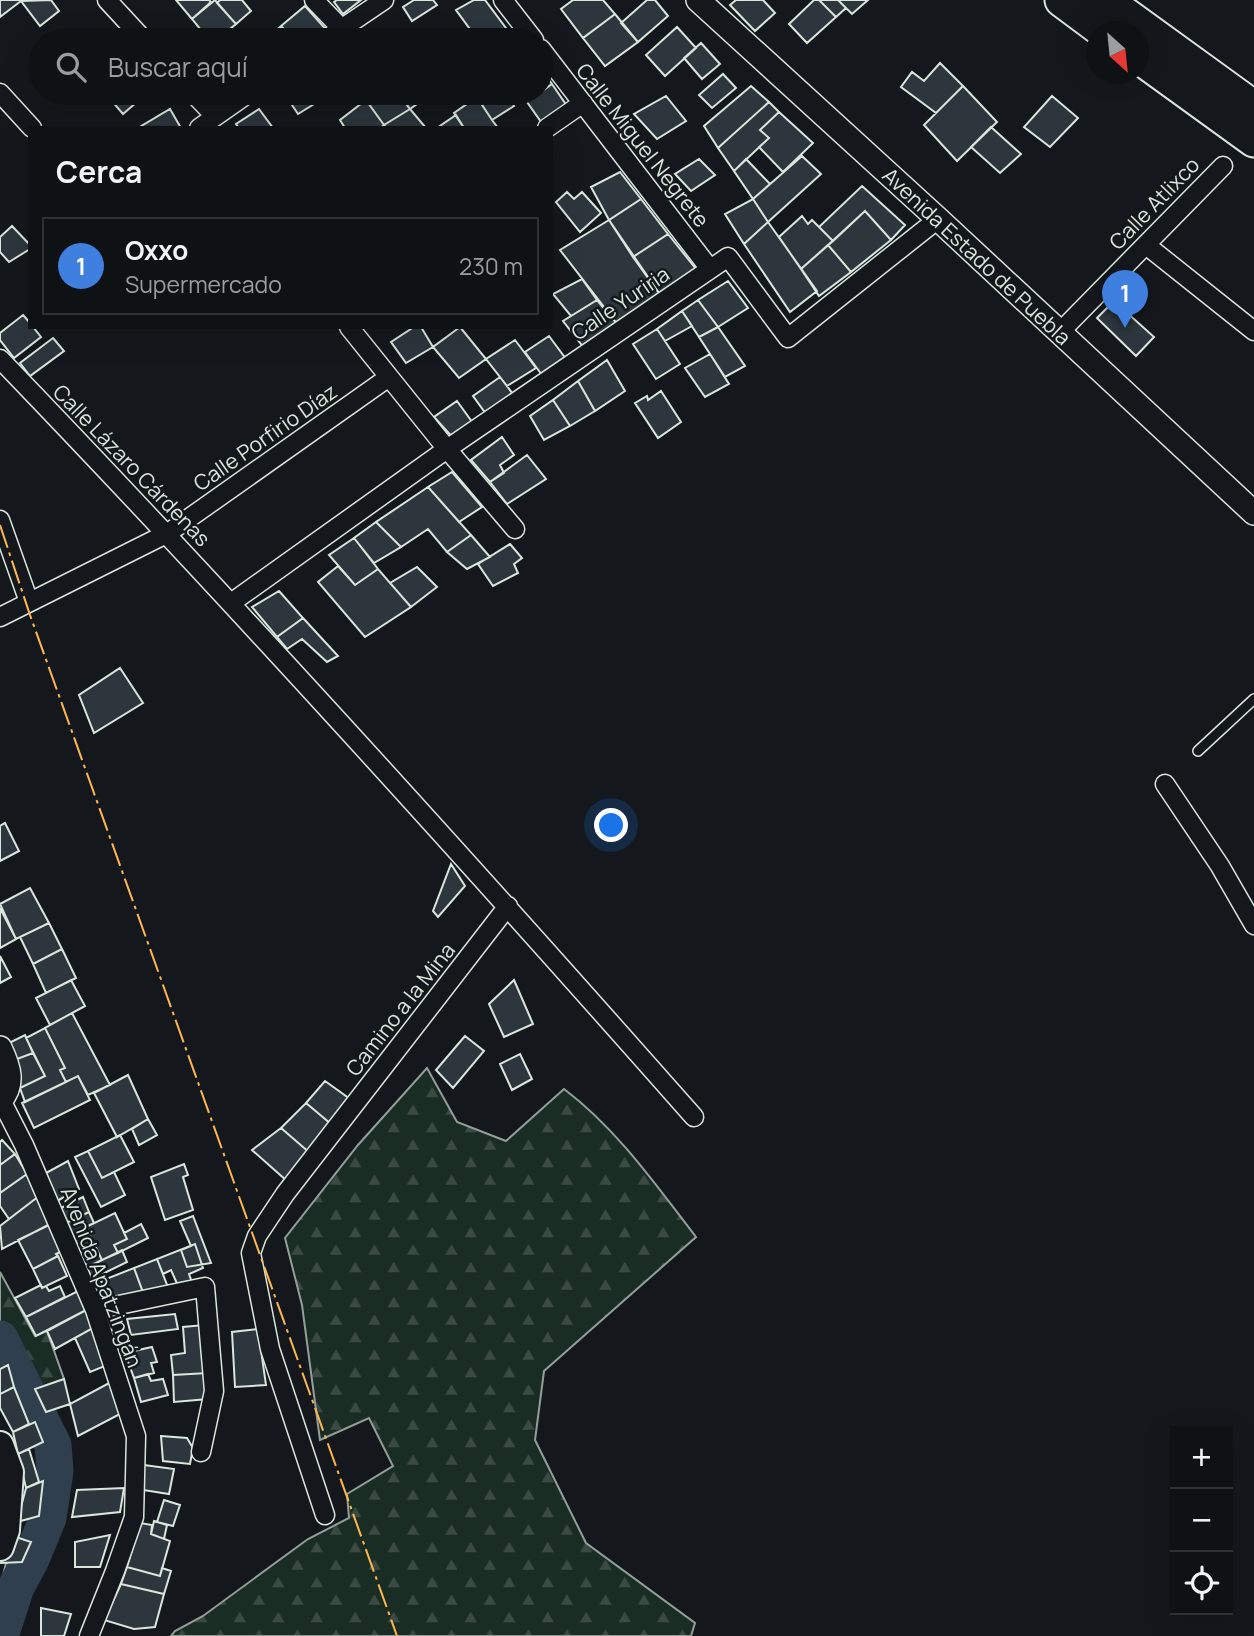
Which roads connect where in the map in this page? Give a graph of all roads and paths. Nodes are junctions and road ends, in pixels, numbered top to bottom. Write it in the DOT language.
graph roads {
  1 [pos="107,0"];
  2 [pos="314,0"];
  3 [pos="384,0"];
  4 [pos="503,0"];
  5 [pos="698,0"];
  6 [pos="1062,0"];
  7 [pos="1105,0"];
  8 [pos="1090,21"];
  9 [pos="133,28"];
  10 [pos="341,28"];
  11 [pos="343,28"];
  12 [pos="525,28"];
  13 [pos="1149,63"];
  14 [pos="553,64"];
  15 [pos="0,93"];
  16 [pos="583,103"];
  17 [pos="204,105"];
  18 [pos="231,105"];
  19 [pos="1254,108"];
  20 [pos="215,116"];
  21 [pos="30,126"];
  22 [pos="202,126"];
  23 [pos="550,126"];
  24 [pos="1254,140"];
  25 [pos="1223,166"];
  26 [pos="938,219"];
  27 [pos="1146,245"];
  28 [pos="710,269"];
  29 [pos="351,329"];
  30 [pos="1254,331"];
  31 [pos="1060,332"];
  32 [pos="0,359"];
  33 [pos="389,377"];
  34 [pos="447,449"];
  35 [pos="1254,513"];
  36 [pos="0,520"];
  37 [pos="515,529"];
  38 [pos="168,533"];
  39 [pos="29,602"];
  40 [pos="231,603"];
  41 [pos="0,617"];
  42 [pos="1254,699"];
  43 [pos="1198,751"];
  44 [pos="1165,785"];
  45 [pos="508,906"];
  46 [pos="1254,925"];
  47 [pos="0,1048"];
  48 [pos="1,1101"];
  49 [pos="694,1117"];
  50 [pos="95,1310"];
  51 [pos="0,1445"];
  52 [pos="201,1452"];
  53 [pos="325,1515"];
  54 [pos="0,1547"];
  55 [pos="89,1636"];
  1 -- 9 [label="street"];
  2 -- 10 [label="street"];
  3 -- 11 [label="street"];
  4 -- 12 [label="street"];
  5 -- 26 [label="street, Avenida Estado de Puebla"];
  6 -- 8 [label="highway"];
  7 -- 19 [label="highway"];
  13 -- 24 [label="highway"];
  14 -- 16 [label="street, Calle Miguel Negrete"];
  15 -- 21 [label="street"];
  16 -- 23 [label="street"];
  16 -- 28 [label="street, Calle Miguel Negrete"];
  17 -- 20 [label="street"];
  18 -- 20 [label="street"];
  20 -- 22 [label="street"];
  25 -- 27 [label="street, Calle Atlixco"];
  26 -- 28 [label="street"];
  26 -- 31 [label="street, Avenida Estado de Puebla"];
  27 -- 30 [label="street"];
  27 -- 31 [label="street, Calle Atlixco"];
  28 -- 34 [label="street, Calle Yuriria"];
  29 -- 33 [label="street"];
  31 -- 35 [label="street, Avenida Estado de Puebla"];
  32 -- 38 [label="street, Calle Lázaro Cárdenas"];
  33 -- 34 [label="street"];
  33 -- 38 [label="street, Calle Porfirio Díaz"];
  34 -- 37 [label="street"];
  34 -- 40 [label="street, Calle Yuriria"];
  36 -- 39 [label="street"];
  38 -- 39 [label="street, Calle Porfirio Díaz"];
  38 -- 40 [label="street, Calle Lázaro Cárdenas"];
  39 -- 41 [label="street, Calle Porfirio Díaz"];
  40 -- 45 [label="street"];
  42 -- 43 [label="lane"];
  44 -- 46 [label="street"];
  45 -- 49 [label="street"];
  45 -- 53 [label="street, Camino a la Mina"];
  47 -- 48 [label="street"];
  48 -- 50 [label="street, Avenida Apatzingán"];
  50 -- 52 [label="street"];
  50 -- 55 [label="street, Avenida Apatzingán"];
  51 -- 54 [label="main road"];
}
